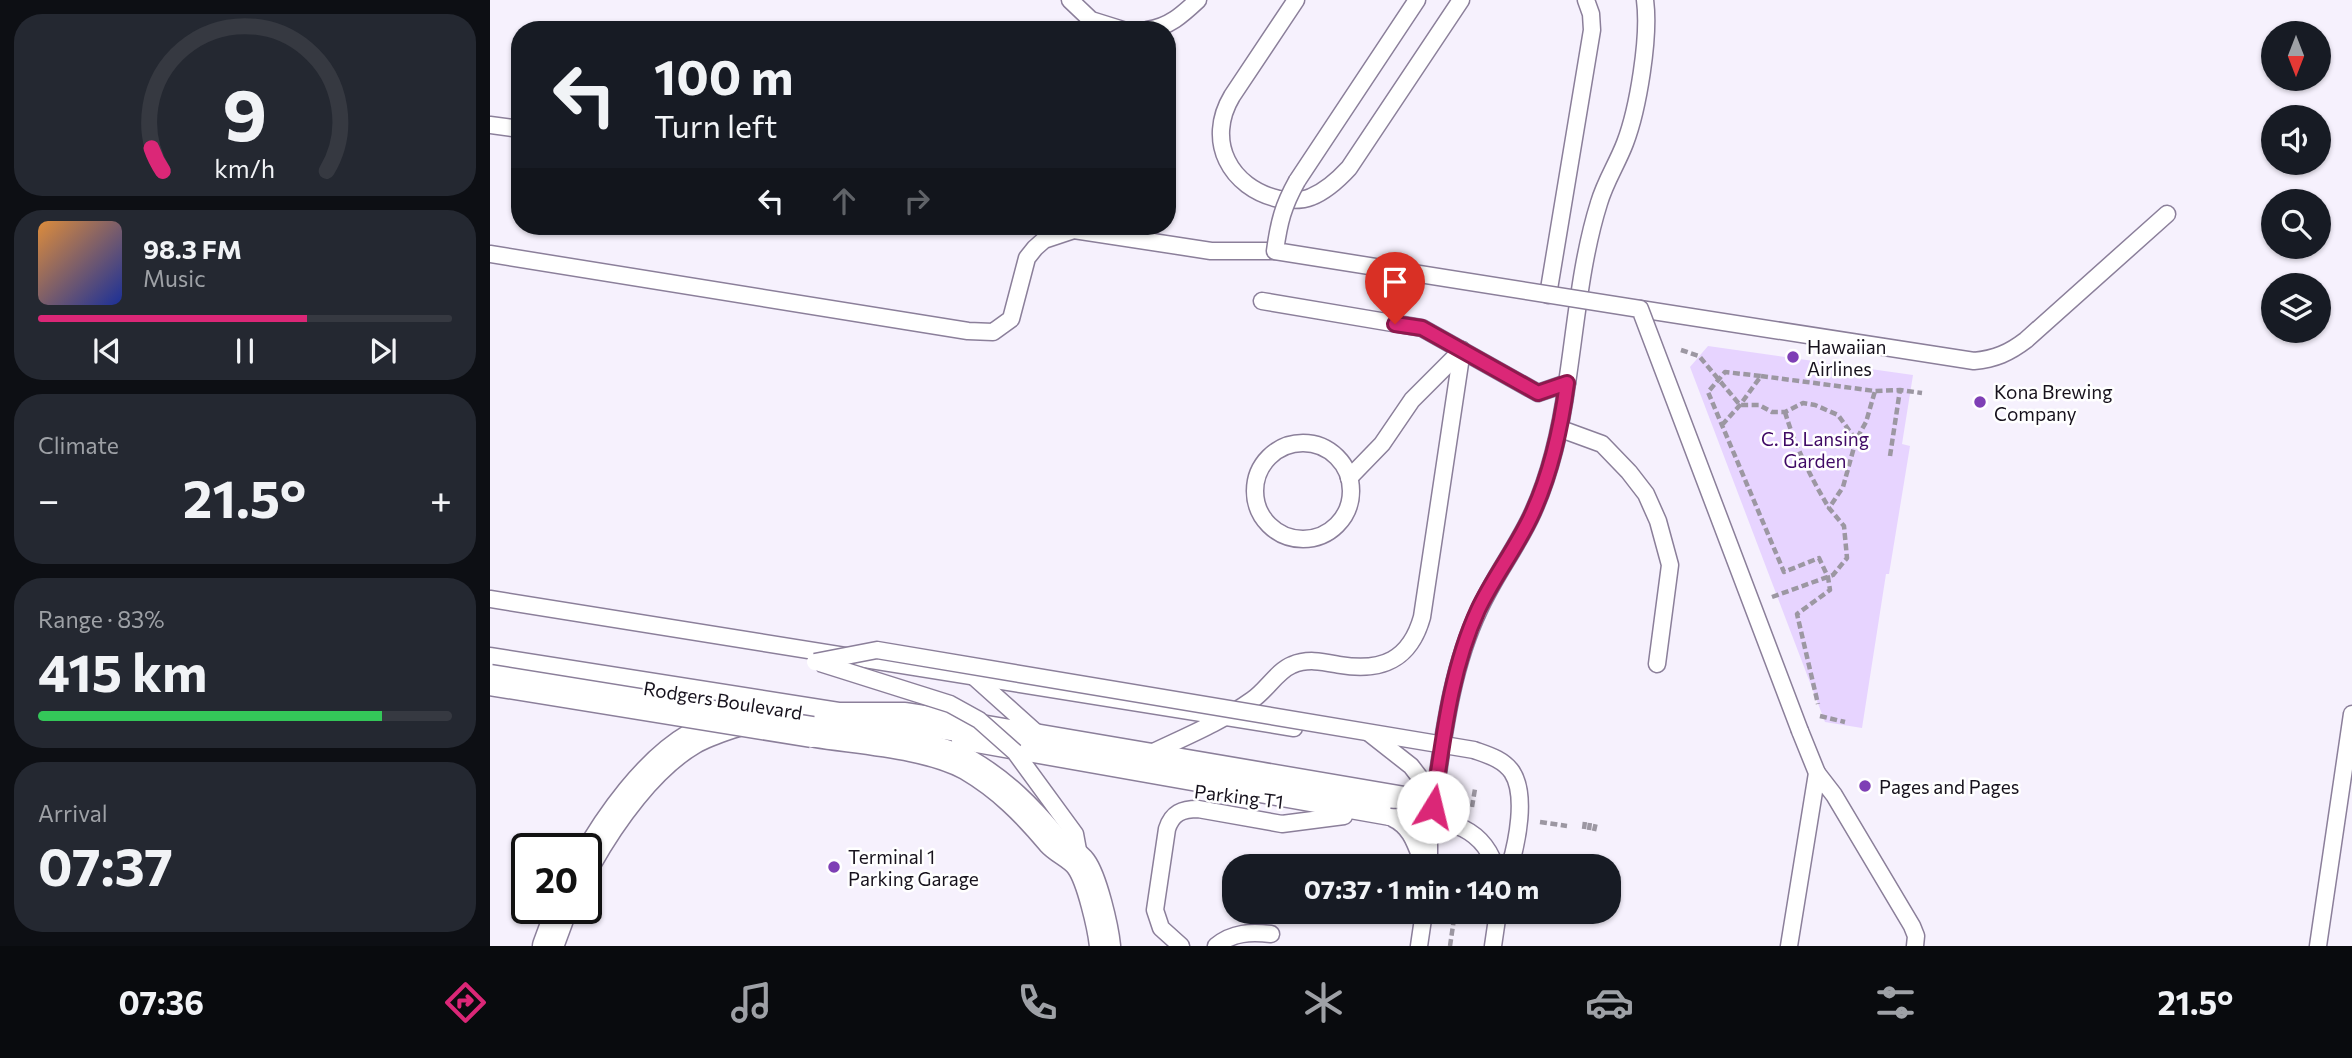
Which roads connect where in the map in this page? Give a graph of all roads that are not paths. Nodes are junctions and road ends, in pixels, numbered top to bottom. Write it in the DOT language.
graph roads {
  1 [pos="1070,0"];
  2 [pos="1198,0"];
  3 [pos="1296,0"];
  4 [pos="1417,0"];
  5 [pos="1461,0"];
  6 [pos="1586,0"];
  7 [pos="1645,0"];
  8 [pos="1094,21"];
  9 [pos="1174,21"];
  10 [pos="490,125"];
  11 [pos="511,128"];
  12 [pos="2167,214"];
  13 [pos="1059,235"];
  14 [pos="1109,235"];
  15 [pos="1275,251"];
  16 [pos="490,254"];
  17 [pos="1548,295"];
  18 [pos="1262,301"];
  19 [pos="1640,309"];
  20 [pos="1462,349"];
  21 [pos="1567,383"];
  22 [pos="1561,429"];
  23 [pos="1349,478"];
  24 [pos="490,599"];
  25 [pos="490,610"];
  26 [pos="815,662"];
  27 [pos="490,663"];
  28 [pos="1657,664"];
  29 [pos="973,676"];
  30 [pos="490,680"];
  31 [pos="771,707"];
  32 [pos="2352,714"];
  33 [pos="1225,717"];
  34 [pos="812,732"];
  35 [pos="1367,732"];
  36 [pos="1047,742"];
  37 [pos="1442,751"];
  38 [pos="1015,752"];
  39 [pos="1140,758"];
  40 [pos="1816,773"];
  41 [pos="1360,813"];
  42 [pos="1431,813"];
  43 [pos="1390,817"];
  44 [pos="602,836"];
  45 [pos="1421,854"];
  46 [pos="1428,854"];
  47 [pos="1491,854"];
  48 [pos="1513,854"];
  49 [pos="1081,864"];
  50 [pos="556,924"];
  51 [pos="1422,924"];
  52 [pos="1496,924"];
  53 [pos="1502,924"];
  54 [pos="1271,934"];
  55 [pos="548,946"];
  56 [pos="1105,946"];
  57 [pos="1181,946"];
  58 [pos="1216,946"];
  59 [pos="1419,946"];
  60 [pos="1493,946"];
  61 [pos="1499,946"];
  62 [pos="1789,946"];
  63 [pos="1915,946"];
  64 [pos="2318,946"];
  1 -- 8 [label="lane"];
  2 -- 9 [label="lane"];
  3 -- 5 [label="lane"];
  4 -- 15 [label="lane, bridge"];
  6 -- 17 [label="lane"];
  7 -- 21 [label="lane"];
  10 -- 11 [label="lane"];
  12 -- 19 [label="lane"];
  13 -- 16 [label="lane"];
  14 -- 15 [label="lane"];
  15 -- 17 [label="lane, bridge"];
  17 -- 19 [label="lane, bridge"];
  18 -- 20 [label="lane"];
  19 -- 40 [label="lane, bridge"];
  20 -- 21 [label="lane"];
  20 -- 23 [label="lane"];
  20 -- 33 [label="lane"];
  21 -- 22 [label="lane"];
  22 -- 28 [label="lane"];
  22 -- 37 [label="lane"];
  23 -- 23 [label="lane"];
  24 -- 29 [label="lane"];
  25 -- 26 [label="lane"];
  26 -- 35 [label="lane, bridge"];
  26 -- 38 [label="lane, bridge"];
  27 -- 31 [label="street, Rodgers Boulevard"];
  29 -- 33 [label="lane"];
  29 -- 36 [label="lane"];
  30 -- 34 [label="street, bridge"];
  31 -- 36 [label="street, Rodgers Boulevard"];
  31 -- 44 [label="street"];
  32 -- 64 [label="lane"];
  33 -- 37 [label="lane"];
  33 -- 39 [label="lane"];
  34 -- 38 [label="lane"];
  34 -- 49 [label="street"];
  35 -- 42 [label="lane, bridge"];
  35 -- 48 [label="lane, bridge"];
  36 -- 39 [label="street, Rodgers Boulevard"];
  37 -- 42 [label="lane"];
  38 -- 41 [label="lane"];
  38 -- 49 [label="lane"];
  39 -- 42 [label="street, Rodgers Boulevard"];
  40 -- 62 [label="lane"];
  40 -- 63 [label="lane"];
  41 -- 43 [label="lane"];
  41 -- 57 [label="lane, Parking T1"];
  42 -- 43 [label="lane, bridge"];
  42 -- 46 [label="lane, bridge"];
  42 -- 47 [label="lane, bridge"];
  43 -- 45 [label="lane, bridge"];
  49 -- 56 [label="street"];
  50 -- 55 [label="street"];
  51 -- 59 [label="lane"];
  52 -- 60 [label="lane"];
  53 -- 61 [label="lane"];
  54 -- 58 [label="lane"];
}
